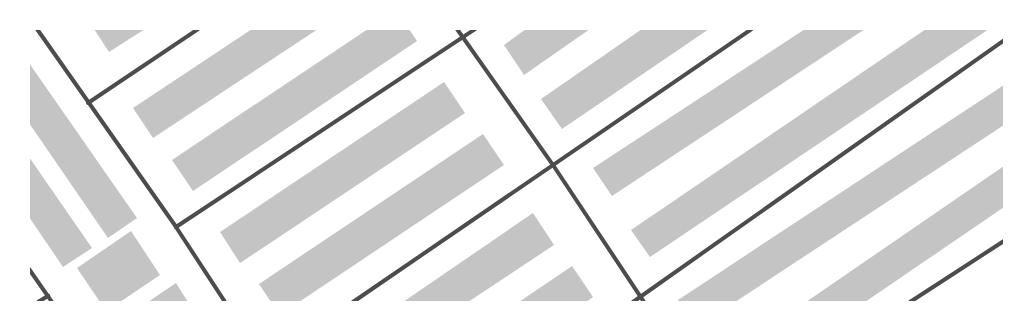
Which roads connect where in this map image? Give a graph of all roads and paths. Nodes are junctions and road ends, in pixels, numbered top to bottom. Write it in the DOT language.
graph roads {
  1 [pos="37,29"];
  2 [pos="198,29"];
  3 [pos="457,29"];
  4 [pos="475,29"];
  5 [pos="752,29"];
  6 [pos="462,38"];
  7 [pos="1004,40"];
  8 [pos="88,103"];
  9 [pos="553,165"];
  10 [pos="176,227"];
  11 [pos="1004,241"];
  12 [pos="29,269"];
  13 [pos="48,296"];
  14 [pos="641,296"];
  15 [pos="38,302"];
  16 [pos="52,302"];
  17 [pos="225,302"];
  18 [pos="353,302"];
  19 [pos="633,302"];
  20 [pos="644,302"];
  21 [pos="910,302"];
  1 -- 8 [label="street"];
  2 -- 8 [label="street"];
  3 -- 6 [label="street"];
  4 -- 6 [label="street"];
  5 -- 9 [label="street"];
  6 -- 9 [label="street"];
  6 -- 10 [label="street"];
  7 -- 14 [label="street"];
  8 -- 10 [label="street"];
  9 -- 14 [label="street"];
  9 -- 18 [label="street"];
  10 -- 17 [label="street"];
  11 -- 21 [label="street"];
  12 -- 13 [label="street"];
  13 -- 15 [label="street"];
  13 -- 16 [label="street"];
  14 -- 19 [label="street"];
  14 -- 20 [label="street"];
}
